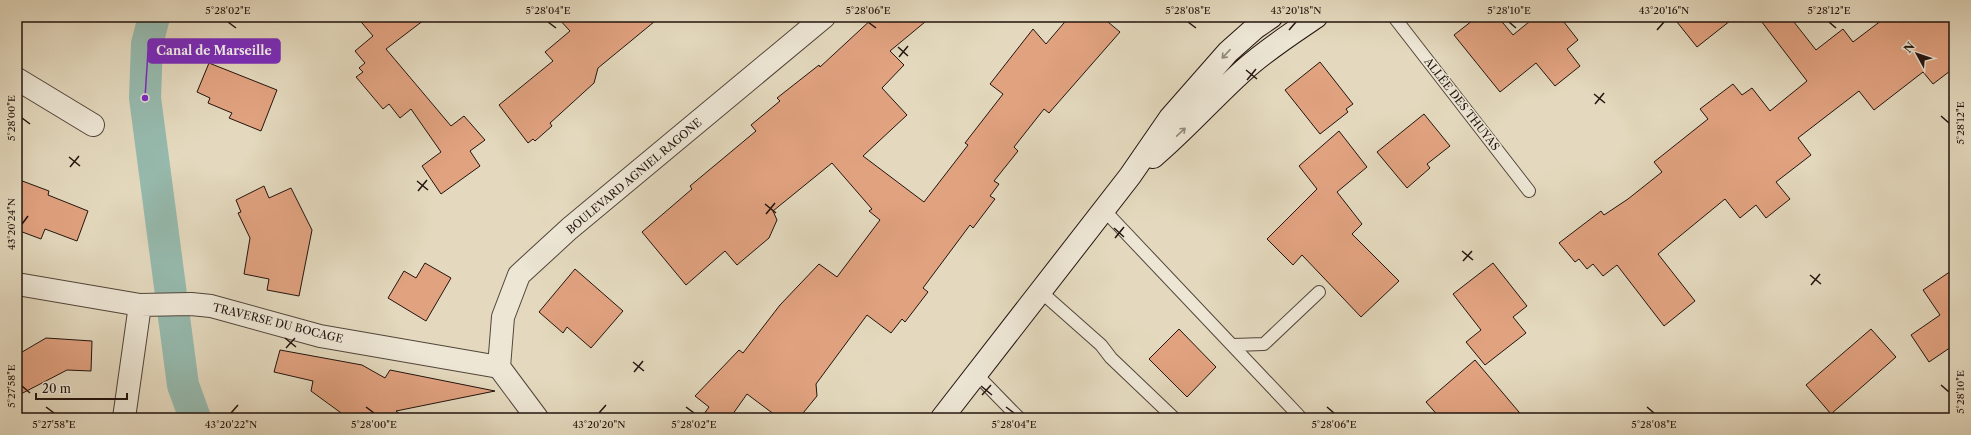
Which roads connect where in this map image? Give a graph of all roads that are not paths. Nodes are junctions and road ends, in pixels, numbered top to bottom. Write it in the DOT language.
graph roads {
  1 [pos="824,17"];
  2 [pos="1271,17"];
  3 [pos="1316,17"];
  4 [pos="1394,17"];
  5 [pos="17,79"];
  6 [pos="93,125"];
  7 [pos="1130,176"];
  8 [pos="1529,190"];
  9 [pos="1104,210"];
  10 [pos="17,284"];
  11 [pos="1040,290"];
  12 [pos="1319,292"];
  13 [pos="149,305"];
  14 [pos="1233,345"];
  15 [pos="499,367"];
  16 [pos="976,374"];
  17 [pos="124,418"];
  18 [pos="537,418"];
  19 [pos="942,418"];
  20 [pos="1019,418"];
  21 [pos="1174,418"];
  22 [pos="1301,418"];
  1 -- 15 [label="street, BOULEVARD AGNIEL RAGONE"];
  2 -- 7 [label="street, one-way"];
  7 -- 3 [label="street, one-way"];
  4 -- 8 [label="lane, ALLÉE DES THUYAS"];
  5 -- 6 [label="street"];
  7 -- 9 [label="street"];
  9 -- 11 [label="street"];
  9 -- 14 [label="lane"];
  10 -- 13 [label="street, TRAVERSE DU BOCAGE"];
  11 -- 16 [label="street"];
  11 -- 21 [label="lane"];
  12 -- 14 [label="lane"];
  13 -- 15 [label="street, TRAVERSE DU BOCAGE"];
  13 -- 17 [label="street"];
  14 -- 22 [label="lane"];
  15 -- 18 [label="street"];
  16 -- 19 [label="street"];
  16 -- 20 [label="lane"];
}
